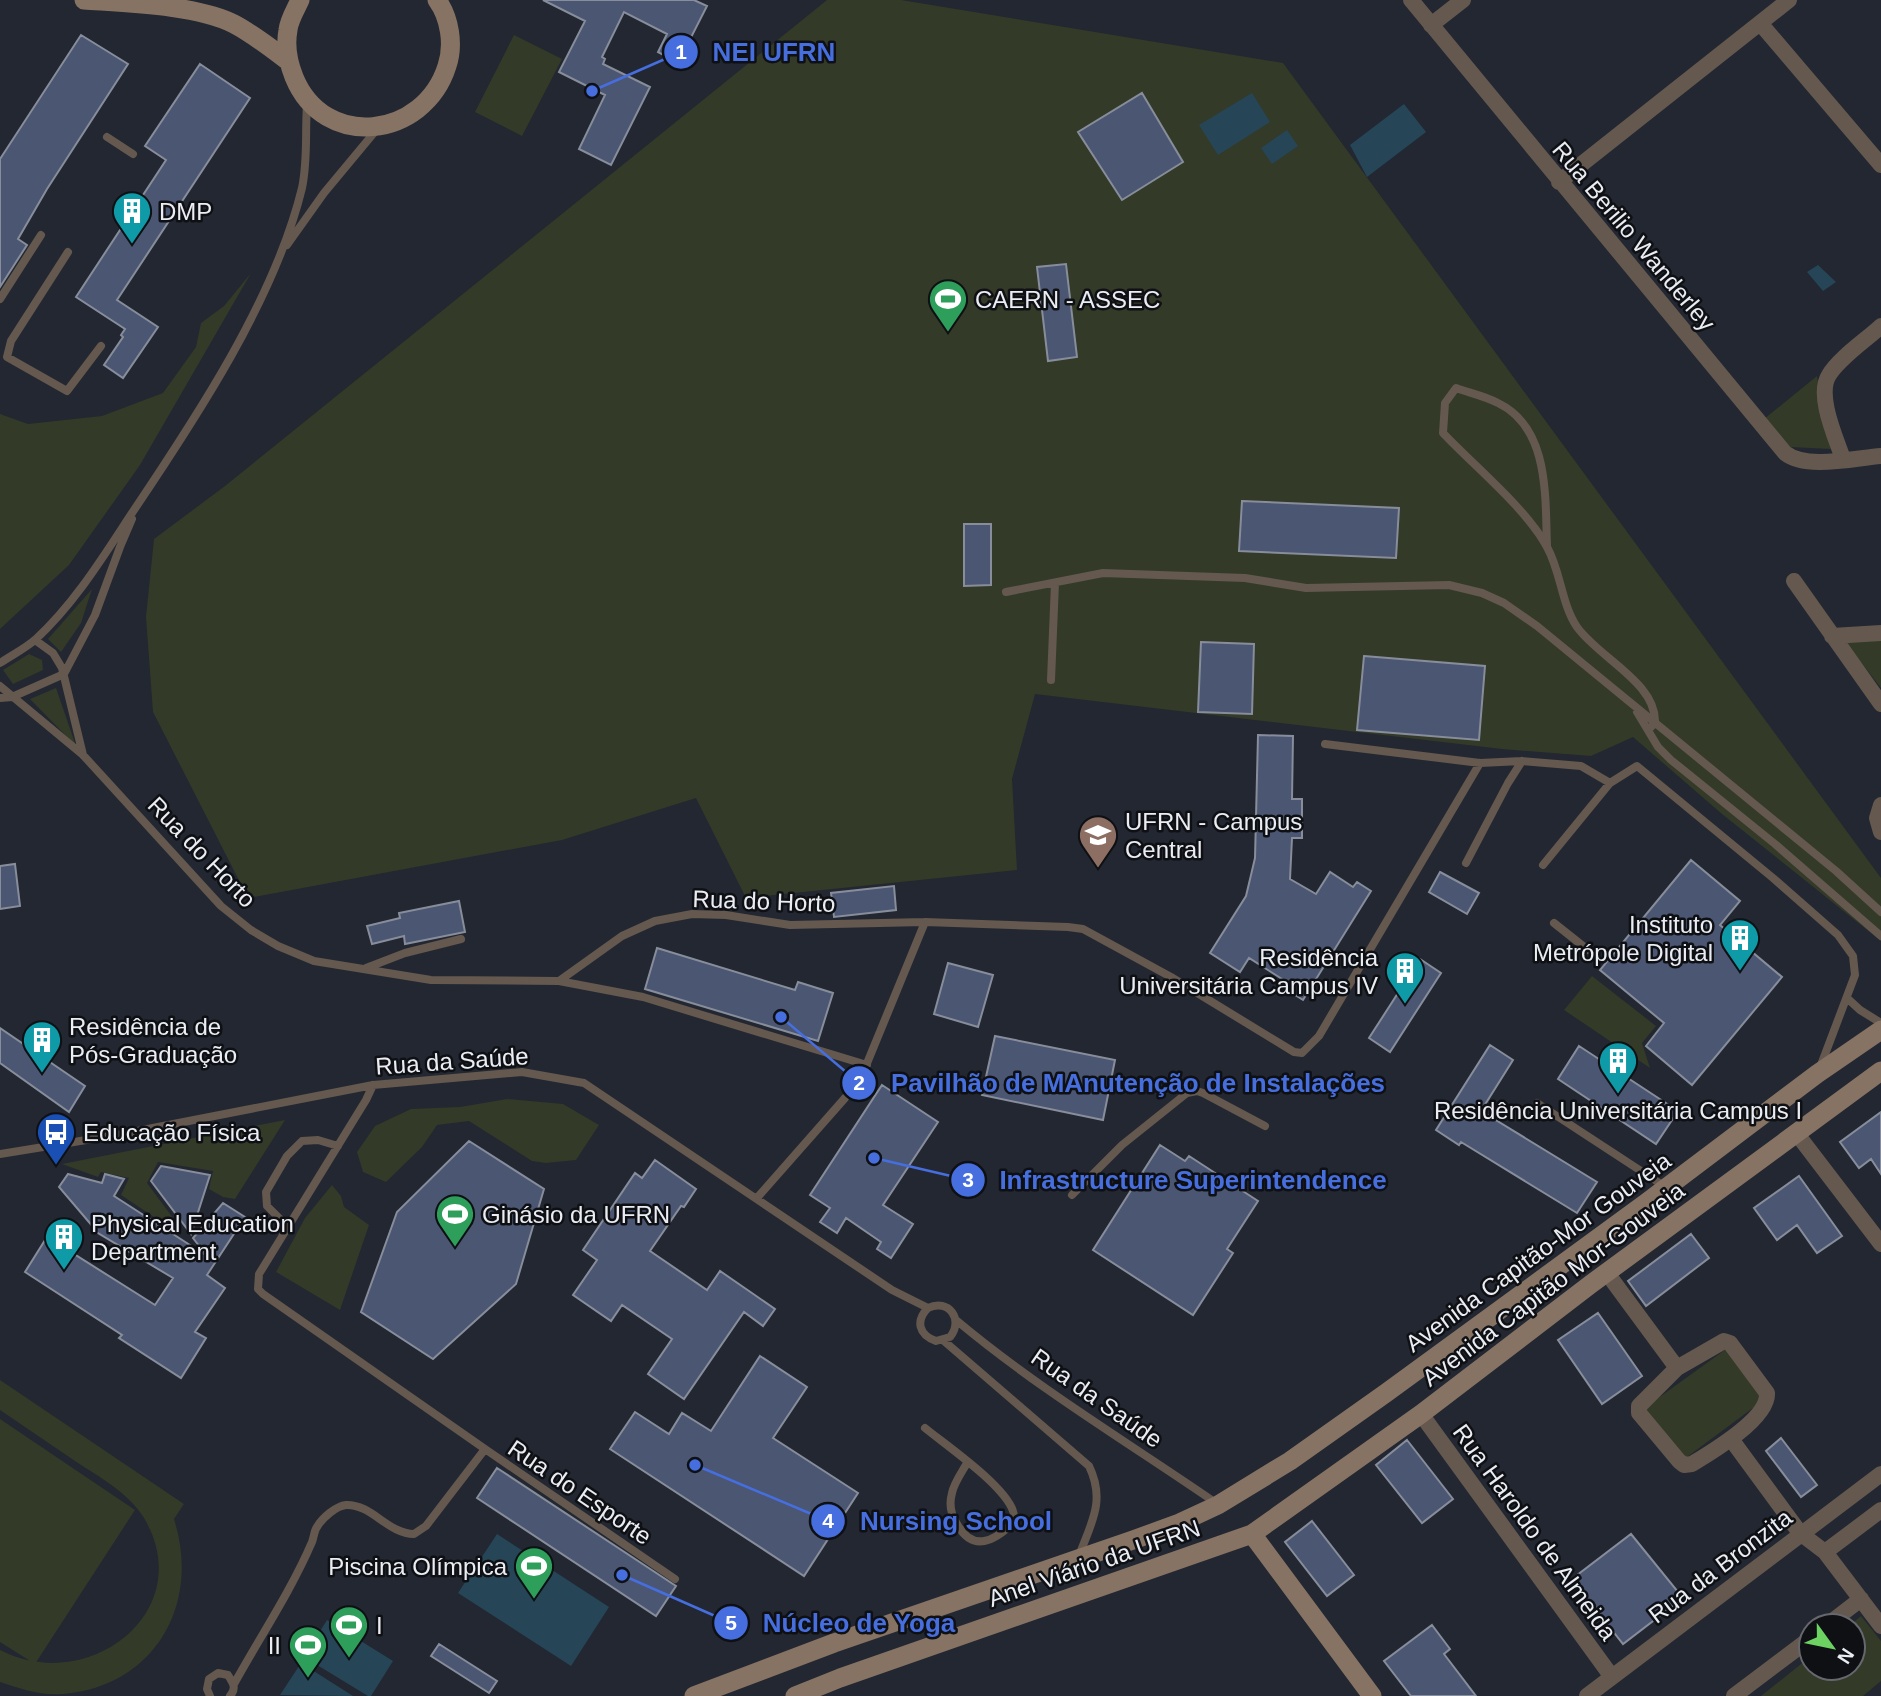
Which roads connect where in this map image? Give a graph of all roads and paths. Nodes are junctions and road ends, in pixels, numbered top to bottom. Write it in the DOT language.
graph roads {
  1 [pos="84,0"];
  2 [pos="300,0"];
  3 [pos="437,0"];
  4 [pos="1411,0"];
  5 [pos="1463,0"];
  6 [pos="1789,0"];
  7 [pos="1760,23"];
  8 [pos="1431,25"];
  9 [pos="288,61"];
  10 [pos="307,101"];
  11 [pos="379,127"];
  12 [pos="107,136"];
  13 [pos="133,154"];
  14 [pos="1881,165"];
  15 [pos="1559,182"];
  16 [pos="41,235"];
  17 [pos="68,252"];
  18 [pos="281,253"];
  19 [pos="0,299"];
  20 [pos="1881,326"];
  21 [pos="101,346"];
  22 [pos="4,355"];
  23 [pos="1881,456"];
  24 [pos="1843,459"];
  25 [pos="144,496"];
  26 [pos="1547,547"];
  27 [pos="1794,581"];
  28 [pos="1055,583"];
  29 [pos="1006,592"];
  30 [pos="1881,633"];
  31 [pos="1832,636"];
  32 [pos="34,640"];
  33 [pos="0,663"];
  34 [pos="64,674"];
  35 [pos="1051,680"];
  36 [pos="0,686"];
  37 [pos="12,697"];
  38 [pos="0,698"];
  39 [pos="1881,704"];
  40 [pos="1633,706"];
  41 [pos="1655,723"];
  42 [pos="1648,730"];
  43 [pos="1325,744"];
  44 [pos="83,755"];
  45 [pos="1522,761"];
  46 [pos="1480,763"];
  47 [pos="1610,782"];
  48 [pos="1881,805"];
  49 [pos="1881,832"];
  50 [pos="1466,863"];
  51 [pos="1543,865"];
  52 [pos="1881,912"];
  53 [pos="925,922"];
  54 [pos="1554,923"];
  55 [pos="1881,936"];
  56 [pos="461,939"];
  57 [pos="1588,950"];
  58 [pos="363,969"];
  59 [pos="559,981"];
  60 [pos="1847,998"];
  61 [pos="1881,1023"];
  62 [pos="1881,1030"];
  63 [pos="867,1065"];
  64 [pos="1881,1071"];
  65 [pos="1817,1074"];
  66 [pos="373,1085"];
  67 [pos="1537,1103"];
  68 [pos="1265,1126"];
  69 [pos="1797,1134"];
  70 [pos="338,1146"];
  71 [pos="0,1154"];
  72 [pos="1667,1188"];
  73 [pos="1072,1195"];
  74 [pos="757,1198"];
  75 [pos="288,1227"];
  76 [pos="1881,1244"];
  77 [pos="1607,1273"];
  78 [pos="928,1308"];
  79 [pos="956,1320"];
  80 [pos="944,1341"];
  81 [pos="1677,1368"];
  82 [pos="1421,1413"];
  83 [pos="925,1428"];
  84 [pos="1731,1439"];
  85 [pos="485,1450"];
  86 [pos="967,1463"];
  87 [pos="1881,1474"];
  88 [pos="1218,1505"];
  89 [pos="1881,1510"];
  90 [pos="1800,1533"];
  91 [pos="1252,1534"];
  92 [pos="1825,1552"];
  93 [pos="1078,1559"];
  94 [pos="675,1579"];
  95 [pos="1861,1600"];
  96 [pos="1845,1612"];
  97 [pos="1881,1626"];
  98 [pos="1797,1649"];
  99 [pos="1612,1677"];
  100 [pos="234,1684"];
  101 [pos="210,1696"];
  102 [pos="230,1696"];
  103 [pos="694,1696"];
  104 [pos="795,1696"];
  105 [pos="1372,1696"];
  106 [pos="1587,1696"];
  107 [pos="1734,1696"];
  1 -- 9 [label="main road"];
  2 -- 9 [label="main road"];
  3 -- 11 [label="main road"];
  4 -- 8 [label="street, Rua Berilio Wanderley"];
  5 -- 8 [label="street"];
  6 -- 7 [label="street"];
  7 -- 14 [label="street"];
  7 -- 15 [label="street"];
  8 -- 15 [label="street, Rua Berilio Wanderley"];
  9 -- 10 [label="main road"];
  10 -- 11 [label="main road"];
  10 -- 18 [label="lane"];
  11 -- 18 [label="lane"];
  12 -- 13 [label="lane"];
  15 -- 24 [label="street, Rua Berilio Wanderley"];
  16 -- 19 [label="lane"];
  17 -- 22 [label="lane"];
  18 -- 25 [label="lane"];
  20 -- 24 [label="street"];
  21 -- 22 [label="lane"];
  23 -- 24 [label="street, Rua Berilio Wanderley"];
  25 -- 32 [label="lane"];
  25 -- 34 [label="lane"];
  26 -- 26 [label="lane"];
  26 -- 41 [label="lane"];
  27 -- 31 [label="street"];
  28 -- 29 [label="lane"];
  28 -- 35 [label="lane"];
  28 -- 40 [label="lane"];
  30 -- 31 [label="street"];
  31 -- 39 [label="street"];
  32 -- 33 [label="lane"];
  32 -- 34 [label="lane"];
  34 -- 37 [label="lane"];
  34 -- 44 [label="lane, Rua do Horto"];
  36 -- 37 [label="lane, Rua do Horto"];
  37 -- 38 [label="lane"];
  37 -- 44 [label="lane, Rua do Horto"];
  40 -- 41 [label="lane"];
  40 -- 42 [label="lane"];
  41 -- 42 [label="lane"];
  41 -- 52 [label="lane"];
  42 -- 55 [label="lane"];
  43 -- 46 [label="lane"];
  44 -- 58 [label="lane, Rua do Horto"];
  45 -- 46 [label="lane"];
  45 -- 47 [label="lane"];
  45 -- 50 [label="lane"];
  46 -- 53 [label="lane, Rua do Horto"];
  47 -- 51 [label="lane"];
  47 -- 60 [label="lane"];
  48 -- 49 [label="street"];
  53 -- 59 [label="lane, Rua do Horto"];
  53 -- 63 [label="lane"];
  54 -- 57 [label="lane"];
  56 -- 58 [label="lane"];
  58 -- 59 [label="lane, Rua do Horto"];
  59 -- 63 [label="lane"];
  60 -- 61 [label="lane"];
  60 -- 65 [label="lane"];
  62 -- 65 [label="main road, Avenida Capitão-Mor Gouveia"];
  63 -- 74 [label="lane"];
  64 -- 69 [label="main road, Avenida Capitão Mor-Gouveia"];
  65 -- 72 [label="main road, Avenida Capitão-Mor Gouveia"];
  66 -- 70 [label="lane"];
  66 -- 71 [label="lane, Rua da Saúde"];
  66 -- 74 [label="lane, Rua da Saúde"];
  67 -- 72 [label="lane"];
  68 -- 73 [label="lane"];
  69 -- 76 [label="street"];
  69 -- 77 [label="main road, Avenida Capitão Mor-Gouveia"];
  70 -- 75 [label="lane"];
  70 -- 75 [label="lane"];
  72 -- 88 [label="main road, Avenida Capitão-Mor Gouveia"];
  74 -- 78 [label="lane, Rua da Saúde"];
  75 -- 85 [label="lane"];
  77 -- 81 [label="street"];
  77 -- 82 [label="main road, Avenida Capitão Mor-Gouveia"];
  78 -- 79 [label="lane, Rua da Saúde"];
  78 -- 80 [label="lane, Rua da Saúde"];
  79 -- 80 [label="lane"];
  79 -- 88 [label="lane, Rua da Saúde"];
  80 -- 93 [label="lane, Rua da Saúde"];
  81 -- 84 [label="street"];
  81 -- 84 [label="street"];
  82 -- 91 [label="main road, Avenida Capitão Mor-Gouveia"];
  82 -- 99 [label="street, Rua Haroldo de Almeida"];
  83 -- 86 [label="lane"];
  84 -- 90 [label="street"];
  85 -- 94 [label="lane, Rua do Esporte"];
  85 -- 100 [label="lane, Rua do Esporte"];
  86 -- 86 [label="lane"];
  87 -- 90 [label="street, Rua da Bronzita"];
  88 -- 93 [label="main road, Anel Viário da UFRN"];
  89 -- 92 [label="street"];
  90 -- 92 [label="street"];
  90 -- 99 [label="street, Rua da Bronzita"];
  91 -- 104 [label="main road, Anel Viário da UFRN"];
  91 -- 105 [label="main road"];
  92 -- 95 [label="street"];
  93 -- 103 [label="main road, Anel Viário da UFRN"];
  95 -- 96 [label="street"];
  95 -- 97 [label="street"];
  98 -- 107 [label="street"];
  99 -- 106 [label="street, Rua da Bronzita"];
  100 -- 101 [label="lane"];
  100 -- 102 [label="lane"];
}
